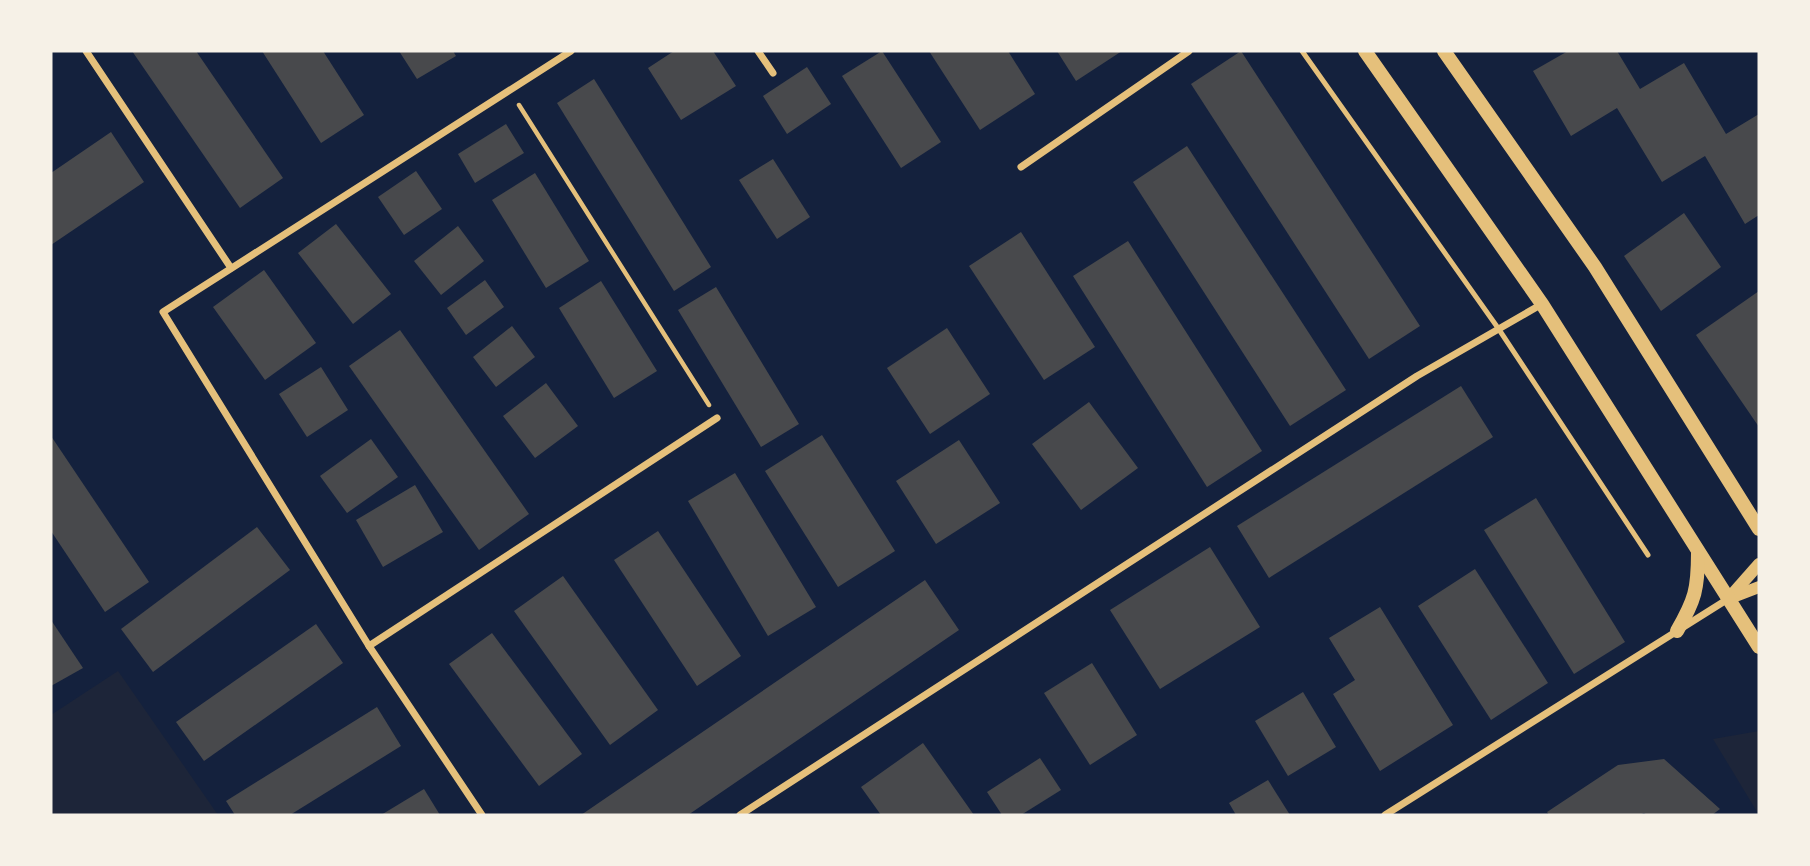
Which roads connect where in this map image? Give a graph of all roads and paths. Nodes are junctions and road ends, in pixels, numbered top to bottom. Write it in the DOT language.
graph roads {
  1 [pos="86,51"];
  2 [pos="571,51"];
  3 [pos="758,51"];
  4 [pos="1189,51"];
  5 [pos="1301,51"];
  6 [pos="1365,51"];
  7 [pos="1444,51"];
  8 [pos="773,73"];
  9 [pos="509,90"];
  10 [pos="1021,167"];
  11 [pos="231,268"];
  12 [pos="1542,304"];
  13 [pos="1498,328"];
  14 [pos="717,418"];
  15 [pos="1759,529"];
  16 [pos="1698,553"];
  17 [pos="1648,555"];
  18 [pos="1759,564"];
  19 [pos="1759,587"];
  20 [pos="1729,598"];
  21 [pos="1677,631"];
  22 [pos="369,646"];
  23 [pos="1759,647"];
  24 [pos="482,815"];
  25 [pos="740,815"];
  26 [pos="1385,815"];
  1 -- 11 [label="street"];
  2 -- 9 [label="street"];
  3 -- 8 [label="street"];
  4 -- 10 [label="street"];
  5 -- 13 [label="lane"];
  6 -- 12 [label="main road"];
  7 -- 15 [label="main road"];
  9 -- 11 [label="street"];
  9 -- 14 [label="path"];
  11 -- 22 [label="street"];
  12 -- 13 [label="street"];
  12 -- 16 [label="main road"];
  13 -- 17 [label="lane"];
  13 -- 25 [label="street"];
  14 -- 22 [label="street"];
  16 -- 20 [label="main road"];
  16 -- 21 [label="main road"];
  18 -- 20 [label="street"];
  19 -- 20 [label="street"];
  20 -- 21 [label="street"];
  20 -- 23 [label="main road"];
  21 -- 26 [label="street"];
  22 -- 24 [label="street"];
}
